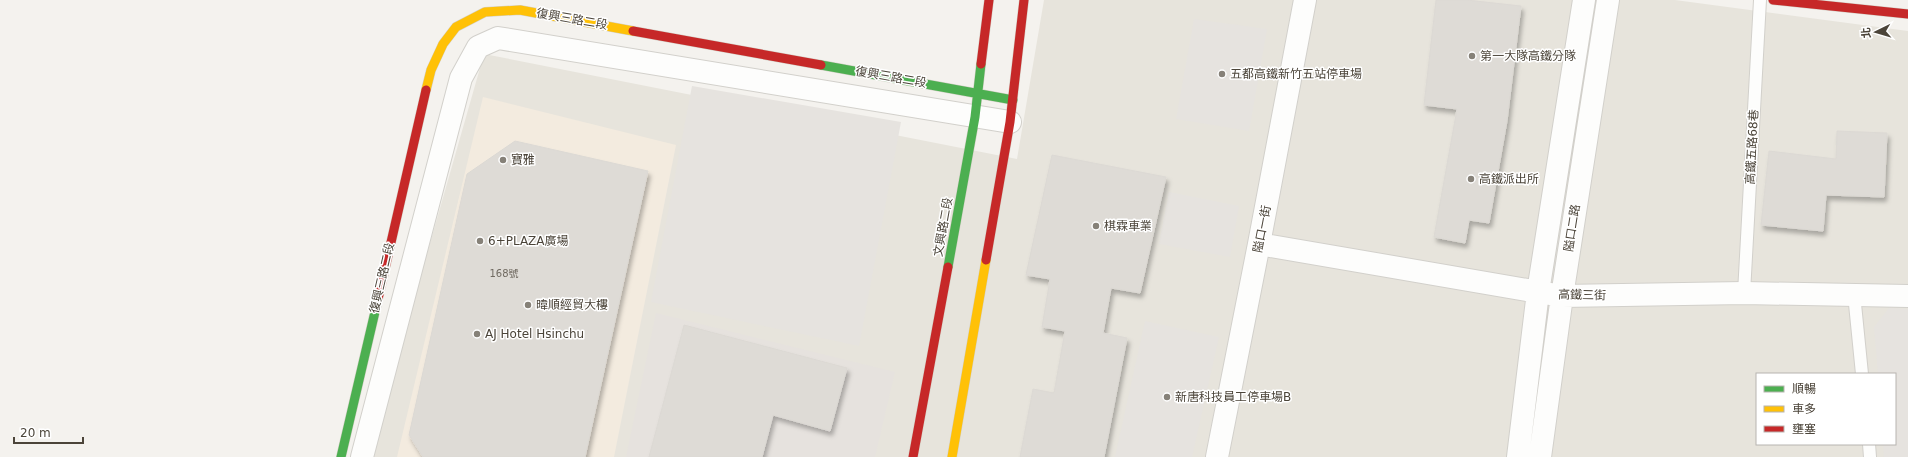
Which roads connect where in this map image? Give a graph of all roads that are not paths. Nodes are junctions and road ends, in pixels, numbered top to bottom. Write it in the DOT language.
graph roads {
  1 [pos="990,0"];
  2 [pos="1024,0"];
  3 [pos="1304,0"];
  4 [pos="1584,0"];
  5 [pos="1608,0"];
  6 [pos="1760,0"];
  7 [pos="1773,0"];
  8 [pos="1908,14"];
  9 [pos="977,93"];
  10 [pos="1013,100"];
  11 [pos="975,117"];
  12 [pos="1010,122"];
  13 [pos="1260,244"];
  14 [pos="1538,292"];
  15 [pos="1744,293"];
  16 [pos="1854,294"];
  17 [pos="1562,296"];
  18 [pos="1908,296"];
  19 [pos="1862,373"];
  20 [pos="1869,445"];
  21 [pos="341,457"];
  22 [pos="362,457"];
  23 [pos="913,457"];
  24 [pos="952,457"];
  25 [pos="1217,457"];
  26 [pos="1518,457"];
  27 [pos="1540,457"];
  28 [pos="1870,457"];
  1 -- 9 [label="street, 文興路二段"];
  2 -- 10 [label="street"];
  3 -- 13 [label="street, 隘口一街"];
  4 -- 14 [label="street, 隘口二路"];
  5 -- 17 [label="street, 隘口二路"];
  6 -- 15 [label="lane, 高鐵五路68巷"];
  7 -- 8 [label="street"];
  9 -- 10 [label="street, 復興三路二段"];
  9 -- 11 [label="street, 文興路二段"];
  9 -- 21 [label="street, 復興三路二段"];
  10 -- 12 [label="street"];
  11 -- 12 [label="street, 復興三路二段"];
  11 -- 22 [label="street, 復興三路二段"];
  11 -- 23 [label="street, 文興路二段"];
  12 -- 24 [label="street"];
  13 -- 14 [label="street, 高鐵三街"];
  13 -- 25 [label="street, 隘口一街"];
  14 -- 17 [label="street, 高鐵三街"];
  14 -- 26 [label="street, 隘口二路"];
  15 -- 16 [label="street, 高鐵三街"];
  15 -- 17 [label="street, 高鐵三街"];
  16 -- 18 [label="street, 高鐵三街"];
  16 -- 19 [label="lane"];
  17 -- 27 [label="street, 隘口二路"];
  20 -- 28 [label="lane"];
}
